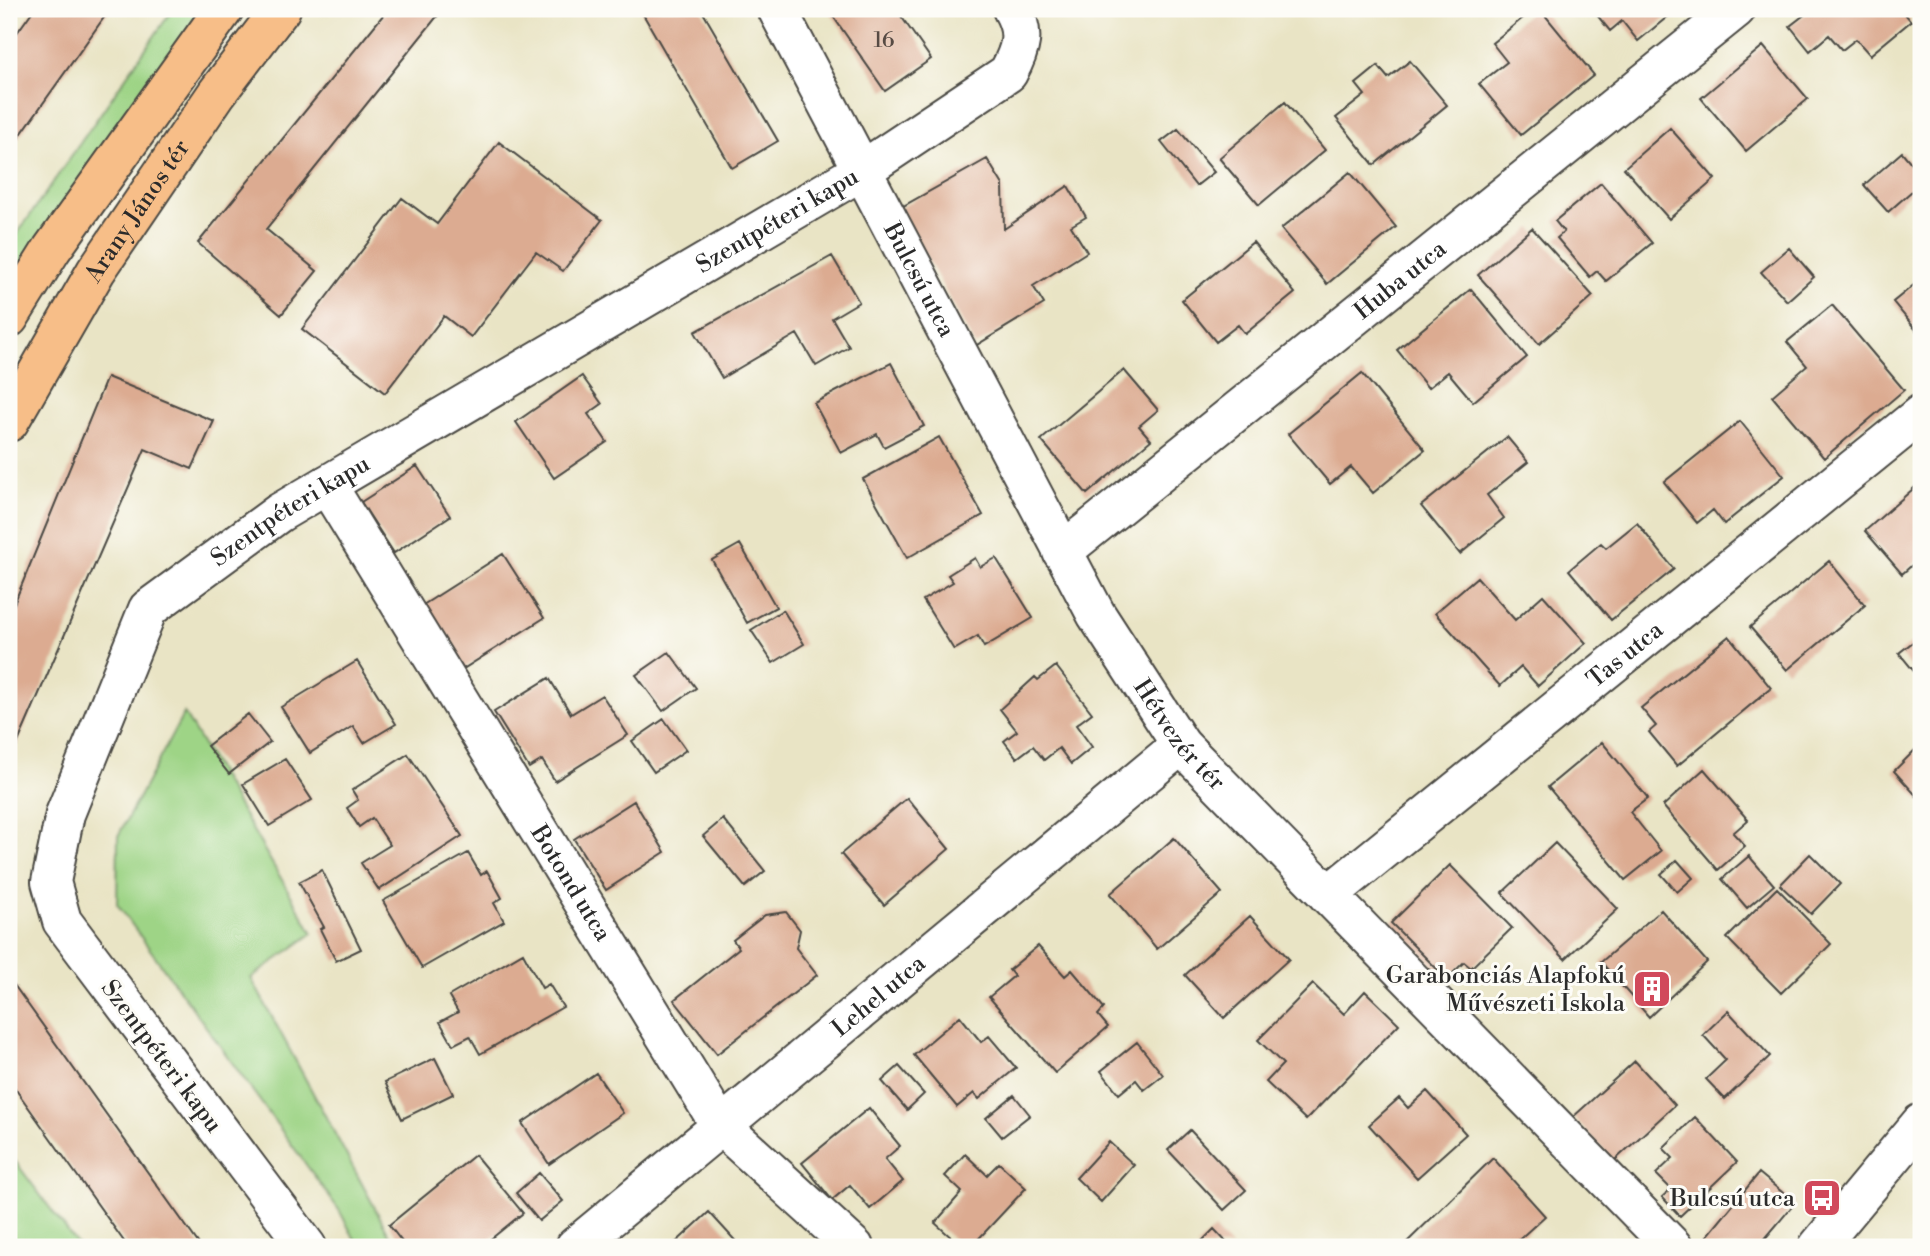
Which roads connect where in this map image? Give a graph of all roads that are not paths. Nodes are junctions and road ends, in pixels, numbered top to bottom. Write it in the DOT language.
graph roads {
  1 [pos="224,9"];
  2 [pos="281,9"];
  3 [pos="777,9"];
  4 [pos="1012,9"];
  5 [pos="1736,9"];
  6 [pos="861,171"];
  7 [pos="9,318"];
  8 [pos="1921,414"];
  9 [pos="9,422"];
  10 [pos="327,485"];
  11 [pos="1062,552"];
  12 [pos="1181,745"];
  13 [pos="1328,895"];
  14 [pos="1921,1123"];
  15 [pos="720,1125"];
  16 [pos="307,1247"];
  17 [pos="575,1247"];
  18 [pos="854,1247"];
  19 [pos="1673,1247"];
  20 [pos="1818,1247"];
  1 -- 7 [label="main road, Arany János tér"];
  2 -- 9 [label="main road, Arany János tér"];
  3 -- 6 [label="street, Bulcsú utca"];
  4 -- 6 [label="street, Szentpéteri kapu"];
  5 -- 11 [label="street, Huba utca"];
  6 -- 10 [label="street, Szentpéteri kapu"];
  6 -- 11 [label="street, Bulcsú utca"];
  8 -- 13 [label="street, Tas utca"];
  10 -- 15 [label="street, Botond utca"];
  10 -- 16 [label="street, Szentpéteri kapu"];
  11 -- 12 [label="street, Hétvezér tér"];
  12 -- 13 [label="street, Hétvezér tér"];
  12 -- 15 [label="street, Lehel utca"];
  13 -- 19 [label="street"];
  14 -- 20 [label="street"];
  15 -- 17 [label="street, Lehel utca"];
  15 -- 18 [label="street, Botond utca"];
}
